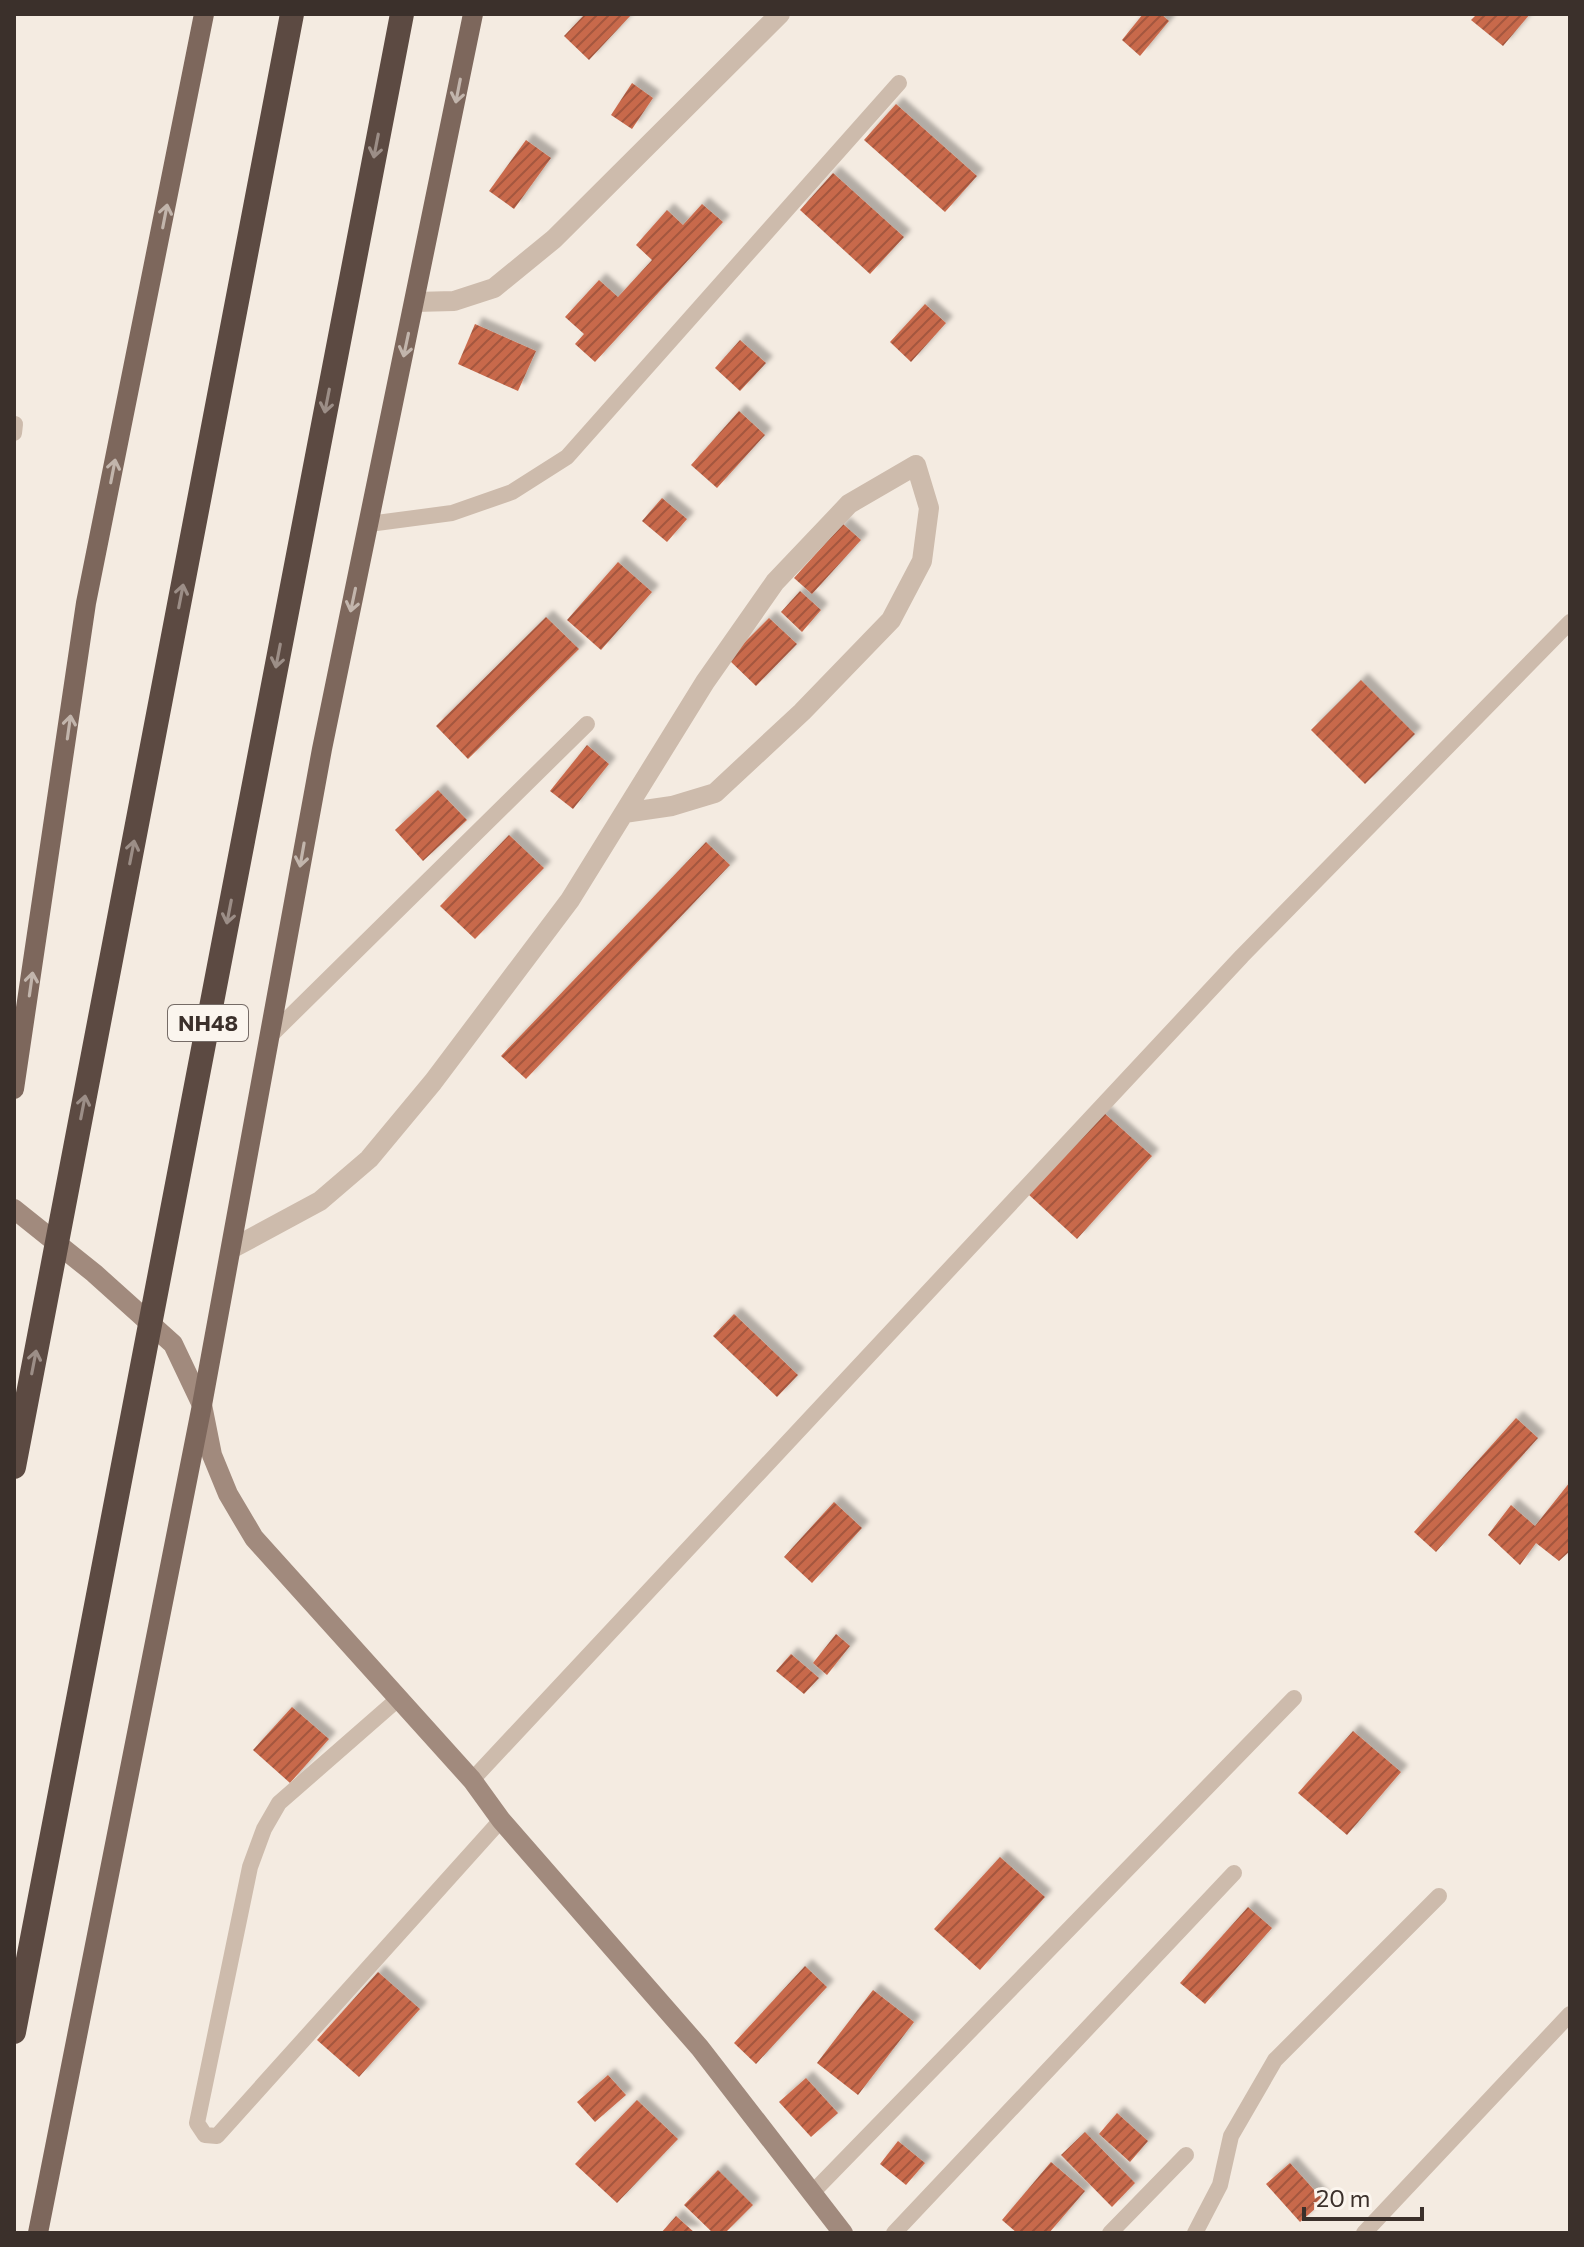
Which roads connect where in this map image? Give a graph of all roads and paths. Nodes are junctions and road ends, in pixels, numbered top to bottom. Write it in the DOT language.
graph roads {
  1 [pos="204,14"];
  2 [pos="292,14"];
  3 [pos="402,14"];
  4 [pos="473,14"];
  5 [pos="780,14"];
  6 [pos="899,83"];
  7 [pos="415,302"];
  8 [pos="369,524"];
  9 [pos="1570,622"];
  10 [pos="587,724"];
  11 [pos="624,813"];
  12 [pos="269,1037"];
  13 [pos="14,1089"];
  14 [pos="14,1209"];
  15 [pos="231,1249"];
  16 [pos="202,1405"];
  17 [pos="14,1467"];
  18 [pos="1294,1698"];
  19 [pos="398,1699"];
  20 [pos="472,1780"];
  21 [pos="501,1820"];
  22 [pos="1234,1873"];
  23 [pos="1439,1896"];
  24 [pos="1570,2014"];
  25 [pos="14,2032"];
  26 [pos="1186,2155"];
  27 [pos="812,2193"];
  28 [pos="38,2233"];
  29 [pos="842,2233"];
  30 [pos="894,2233"];
  31 [pos="1110,2233"];
  32 [pos="1195,2233"];
  33 [pos="1364,2233"];
  13 -- 1 [label="main road, one-way"];
  17 -- 2 [label="highway, one-way"];
  3 -- 25 [label="highway, NH48, one-way"];
  4 -- 7 [label="main road, one-way"];
  5 -- 7 [label="street"];
  6 -- 8 [label="lane"];
  7 -- 8 [label="main road, one-way"];
  8 -- 12 [label="main road, one-way"];
  9 -- 20 [label="lane"];
  10 -- 12 [label="lane"];
  11 -- 11 [label="street"];
  11 -- 15 [label="street"];
  12 -- 15 [label="main road"];
  14 -- 16 [label="main road"];
  15 -- 16 [label="main road"];
  16 -- 19 [label="main road"];
  16 -- 28 [label="main road"];
  18 -- 27 [label="lane"];
  19 -- 20 [label="main road"];
  19 -- 21 [label="lane"];
  20 -- 21 [label="main road"];
  21 -- 27 [label="main road"];
  22 -- 30 [label="lane"];
  23 -- 32 [label="lane"];
  24 -- 33 [label="lane"];
  26 -- 31 [label="lane"];
  27 -- 29 [label="main road"];
}
